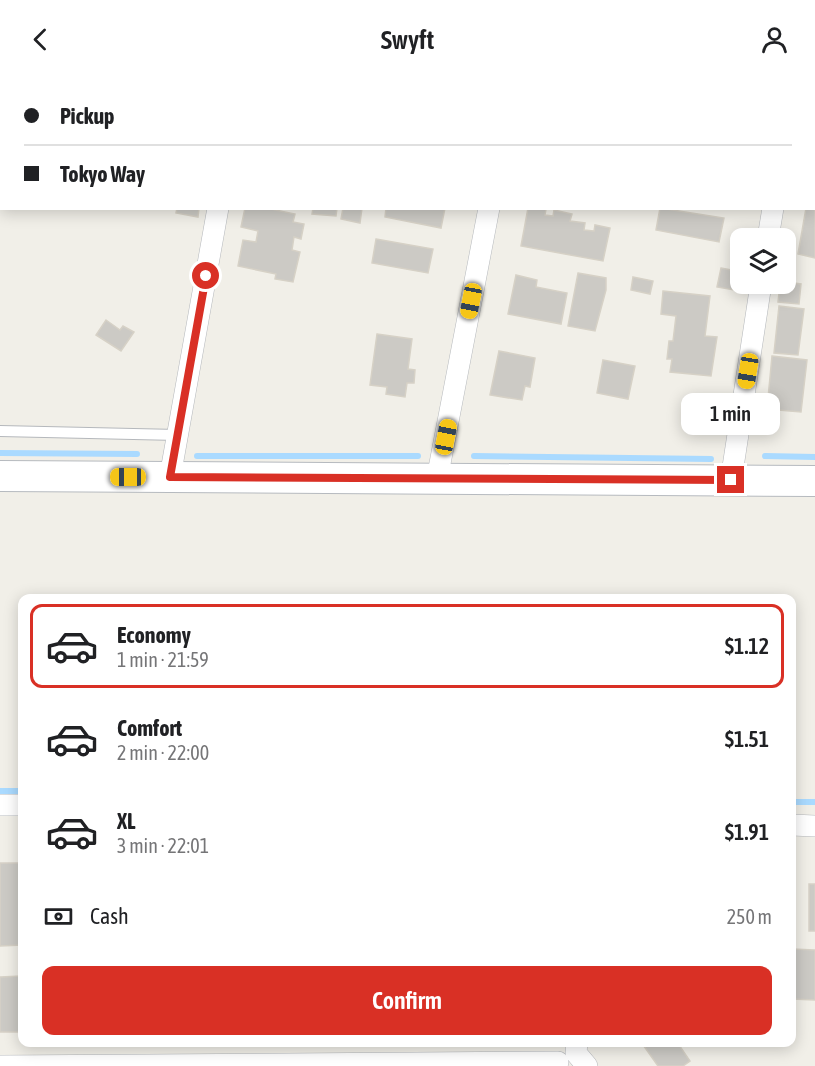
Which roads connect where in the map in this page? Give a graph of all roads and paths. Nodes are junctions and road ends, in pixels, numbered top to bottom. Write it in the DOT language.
graph roads {
  1 [pos="218,210"];
  2 [pos="489,210"];
  3 [pos="773,210"];
  4 [pos="770,228"];
  5 [pos="759,294"];
  6 [pos="0,430"];
  7 [pos="178,435"];
  8 [pos="0,476"];
  9 [pos="170,477"];
  10 [pos="437,479"];
  11 [pos="731,480"];
  12 [pos="815,481"];
  13 [pos="0,805"];
  14 [pos="18,806"];
  15 [pos="796,825"];
  16 [pos="815,826"];
  17 [pos="570,1058"];
  18 [pos="0,1066"];
  1 -- 7 [label="street"];
  2 -- 10 [label="street"];
  3 -- 4 [label="street"];
  5 -- 11 [label="street"];
  6 -- 7 [label="lane"];
  7 -- 9 [label="street"];
  8 -- 9 [label="main road"];
  9 -- 10 [label="main road"];
  10 -- 11 [label="main road"];
  11 -- 12 [label="main road"];
  13 -- 14 [label="street"];
  15 -- 16 [label="street"];
  17 -- 18 [label="street"];
}
